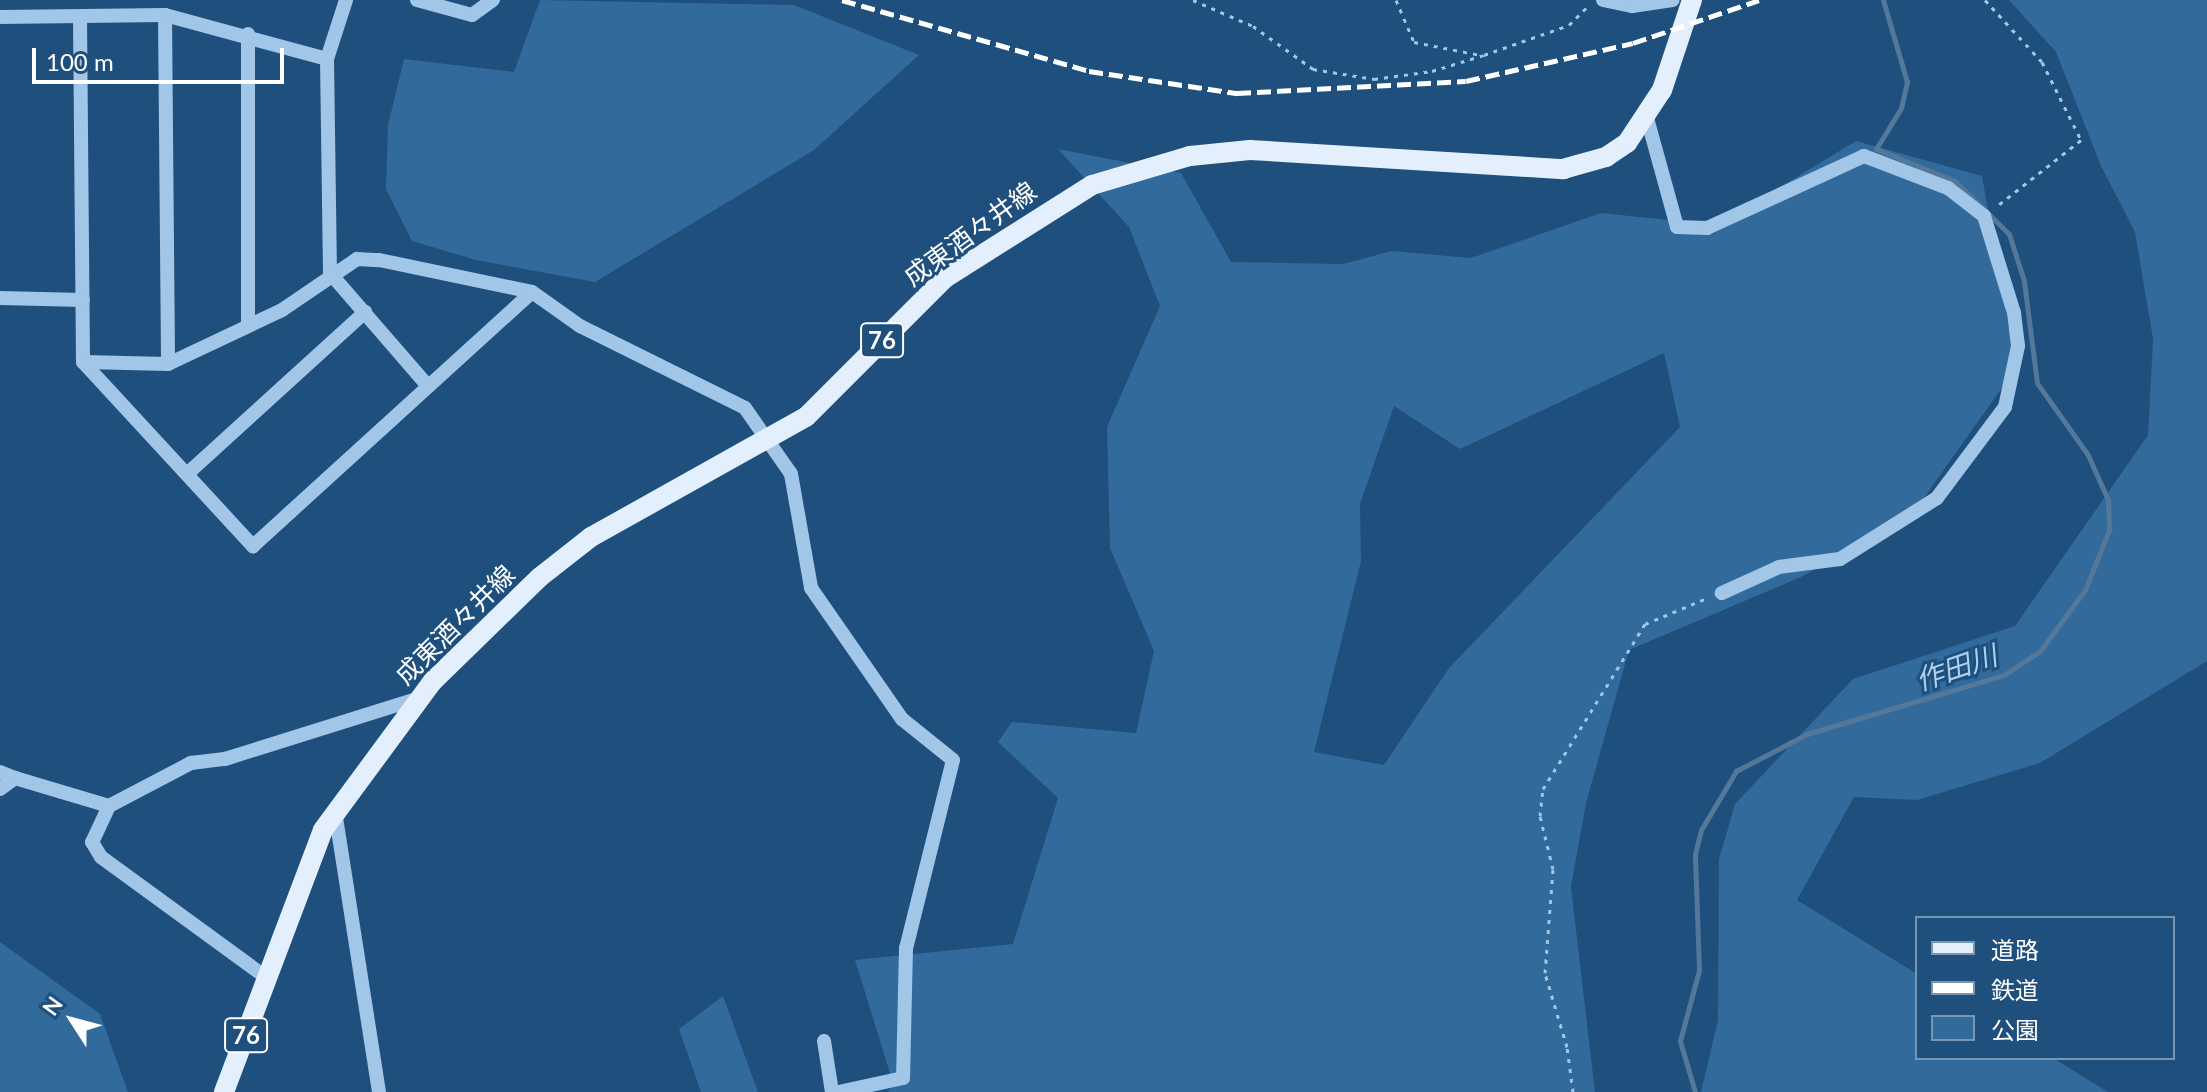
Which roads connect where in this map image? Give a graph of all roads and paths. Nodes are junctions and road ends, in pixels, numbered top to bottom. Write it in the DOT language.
graph roads {
  1 [pos="346,0"];
  2 [pos="417,0"];
  3 [pos="493,0"];
  4 [pos="1193,0"];
  5 [pos="1396,0"];
  6 [pos="1594,0"];
  7 [pos="1603,0"];
  8 [pos="1673,0"];
  9 [pos="1692,0"];
  10 [pos="1985,0"];
  11 [pos="165,15"];
  12 [pos="0,17"];
  13 [pos="80,17"];
  14 [pos="248,34"];
  15 [pos="1484,55"];
  16 [pos="327,59"];
  17 [pos="1647,118"];
  18 [pos="1984,216"];
  19 [pos="330,273"];
  20 [pos="532,292"];
  21 [pos="0,298"];
  22 [pos="83,300"];
  23 [pos="365,312"];
  24 [pos="248,324"];
  25 [pos="83,362"];
  26 [pos="168,364"];
  27 [pos="428,386"];
  28 [pos="768,442"];
  29 [pos="187,474"];
  30 [pos="1722,593"];
  31 [pos="417,699"];
  32 [pos="0,772"];
  33 [pos="15,778"];
  34 [pos="0,789"];
  35 [pos="109,806"];
  36 [pos="335,811"];
  37 [pos="267,978"];
  38 [pos="824,1041"];
  39 [pos="224,1092"];
  40 [pos="379,1092"];
  41 [pos="832,1092"];
  42 [pos="839,1092"];
  43 [pos="1573,1092"];
  1 -- 16 [label="street"];
  2 -- 3 [label="street"];
  4 -- 15 [label="path"];
  5 -- 15 [label="path"];
  6 -- 15 [label="path"];
  7 -- 8 [label="street"];
  9 -- 17 [label="main road, 成東酒々井線 / 76"];
  10 -- 18 [label="path"];
  11 -- 13 [label="street"];
  11 -- 14 [label="street"];
  11 -- 26 [label="street"];
  12 -- 13 [label="street"];
  13 -- 22 [label="street"];
  14 -- 16 [label="street"];
  14 -- 24 [label="street"];
  16 -- 19 [label="street"];
  17 -- 18 [label="street"];
  17 -- 28 [label="main road, 成東酒々井線 / 76"];
  18 -- 30 [label="street"];
  19 -- 20 [label="street"];
  19 -- 23 [label="street"];
  19 -- 24 [label="street"];
  20 -- 27 [label="street"];
  20 -- 28 [label="street"];
  21 -- 22 [label="street"];
  22 -- 25 [label="street"];
  23 -- 27 [label="street"];
  23 -- 29 [label="street"];
  24 -- 26 [label="street"];
  25 -- 26 [label="street"];
  25 -- 29 [label="street"];
  27 -- 29 [label="street"];
  28 -- 31 [label="main road, 成東酒々井線 / 76"];
  28 -- 42 [label="street"];
  30 -- 43 [label="path"];
  31 -- 35 [label="street"];
  31 -- 36 [label="main road, 成東酒々井線 / 76"];
  32 -- 33 [label="street"];
  33 -- 34 [label="street"];
  33 -- 35 [label="street"];
  35 -- 37 [label="street"];
  36 -- 37 [label="main road, 成東酒々井線 / 76"];
  36 -- 40 [label="street"];
  37 -- 39 [label="main road, 成東酒々井線 / 76"];
  38 -- 41 [label="street"];
}
